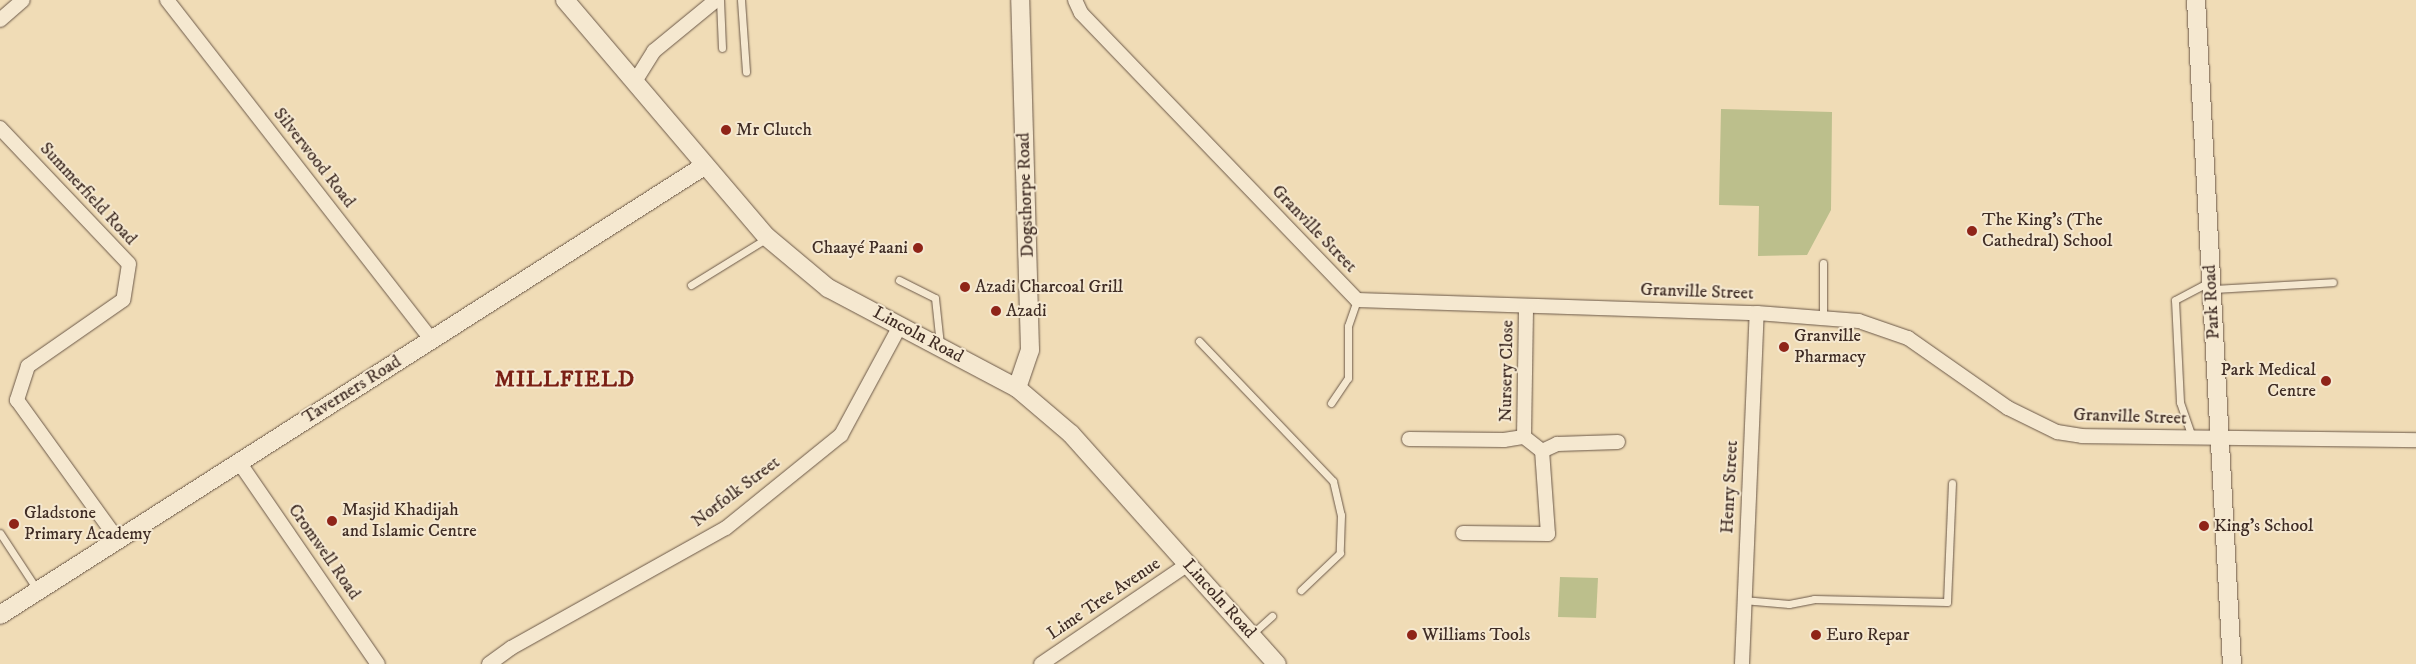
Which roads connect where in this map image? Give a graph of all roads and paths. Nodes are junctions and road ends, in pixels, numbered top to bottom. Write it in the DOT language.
graph roads {
  1 [pos="23,0"];
  2 [pos="167,0"];
  3 [pos="566,0"];
  4 [pos="718,0"];
  5 [pos="741,0"];
  6 [pos="1020,0"];
  7 [pos="1075,0"];
  8 [pos="2196,0"];
  9 [pos="0,20"];
  10 [pos="722,48"];
  11 [pos="746,72"];
  12 [pos="634,83"];
  13 [pos="0,128"];
  14 [pos="704,166"];
  15 [pos="767,238"];
  16 [pos="1823,263"];
  17 [pos="898,280"];
  18 [pos="2332,282"];
  19 [pos="691,284"];
  20 [pos="2211,285"];
  21 [pos="1357,300"];
  22 [pos="1526,306"];
  23 [pos="1757,313"];
  24 [pos="1823,316"];
  25 [pos="900,326"];
  26 [pos="431,339"];
  27 [pos="1199,341"];
  28 [pos="940,347"];
  29 [pos="1017,388"];
  30 [pos="1331,403"];
  31 [pos="1524,436"];
  32 [pos="2192,438"];
  33 [pos="2220,438"];
  34 [pos="1409,439"];
  35 [pos="2416,440"];
  36 [pos="1618,442"];
  37 [pos="1542,451"];
  38 [pos="239,462"];
  39 [pos="1952,484"];
  40 [pos="1462,533"];
  41 [pos="0,534"];
  42 [pos="118,540"];
  43 [pos="1188,564"];
  44 [pos="1301,590"];
  45 [pos="38,591"];
  46 [pos="1743,600"];
  47 [pos="0,615"];
  48 [pos="1272,616"];
  49 [pos="1252,634"];
  50 [pos="378,664"];
  51 [pos="489,664"];
  52 [pos="1041,664"];
  53 [pos="1277,664"];
  54 [pos="1742,664"];
  55 [pos="2232,664"];
  1 -- 9 [label="street"];
  2 -- 26 [label="street, Silverwood Road"];
  3 -- 12 [label="street, Lincoln Road"];
  4 -- 10 [label="lane"];
  4 -- 12 [label="street"];
  5 -- 11 [label="lane"];
  6 -- 29 [label="street, Dogsthorpe Road"];
  7 -- 21 [label="street, Granville Street"];
  8 -- 20 [label="street, Park Road"];
  12 -- 14 [label="street, Lincoln Road"];
  13 -- 42 [label="street, Summerfield Road"];
  14 -- 15 [label="street, Lincoln Road"];
  14 -- 26 [label="street, Taverners Road"];
  15 -- 19 [label="lane"];
  15 -- 25 [label="street, Lincoln Road"];
  16 -- 24 [label="lane"];
  17 -- 28 [label="lane"];
  18 -- 20 [label="lane"];
  20 -- 32 [label="lane"];
  20 -- 33 [label="street, Park Road"];
  21 -- 22 [label="street, Granville Street"];
  21 -- 30 [label="lane"];
  22 -- 23 [label="street, Granville Street"];
  22 -- 31 [label="street, Nursery Close"];
  23 -- 24 [label="street, Granville Street"];
  23 -- 46 [label="street, Henry Street"];
  24 -- 32 [label="street, Granville Street"];
  25 -- 28 [label="street, Lincoln Road"];
  25 -- 51 [label="street, Norfolk Street"];
  26 -- 38 [label="street, Taverners Road"];
  27 -- 44 [label="lane"];
  28 -- 29 [label="street, Lincoln Road"];
  29 -- 43 [label="street, Lincoln Road"];
  31 -- 34 [label="street, Nursery Close"];
  31 -- 37 [label="street, Nursery Close"];
  32 -- 33 [label="street, Granville Street"];
  33 -- 35 [label="street, Granville Street"];
  33 -- 55 [label="street, Park Road"];
  36 -- 37 [label="street"];
  37 -- 40 [label="street"];
  38 -- 42 [label="street, Taverners Road"];
  38 -- 50 [label="street, Cromwell Road"];
  39 -- 46 [label="lane"];
  41 -- 45 [label="lane"];
  42 -- 45 [label="street, Taverners Road"];
  43 -- 49 [label="street, Lincoln Road"];
  43 -- 52 [label="street, Lime Tree Avenue"];
  45 -- 47 [label="street, Taverners Road"];
  46 -- 54 [label="street, Henry Street"];
  48 -- 49 [label="lane"];
  49 -- 53 [label="street, Lincoln Road"];
}
